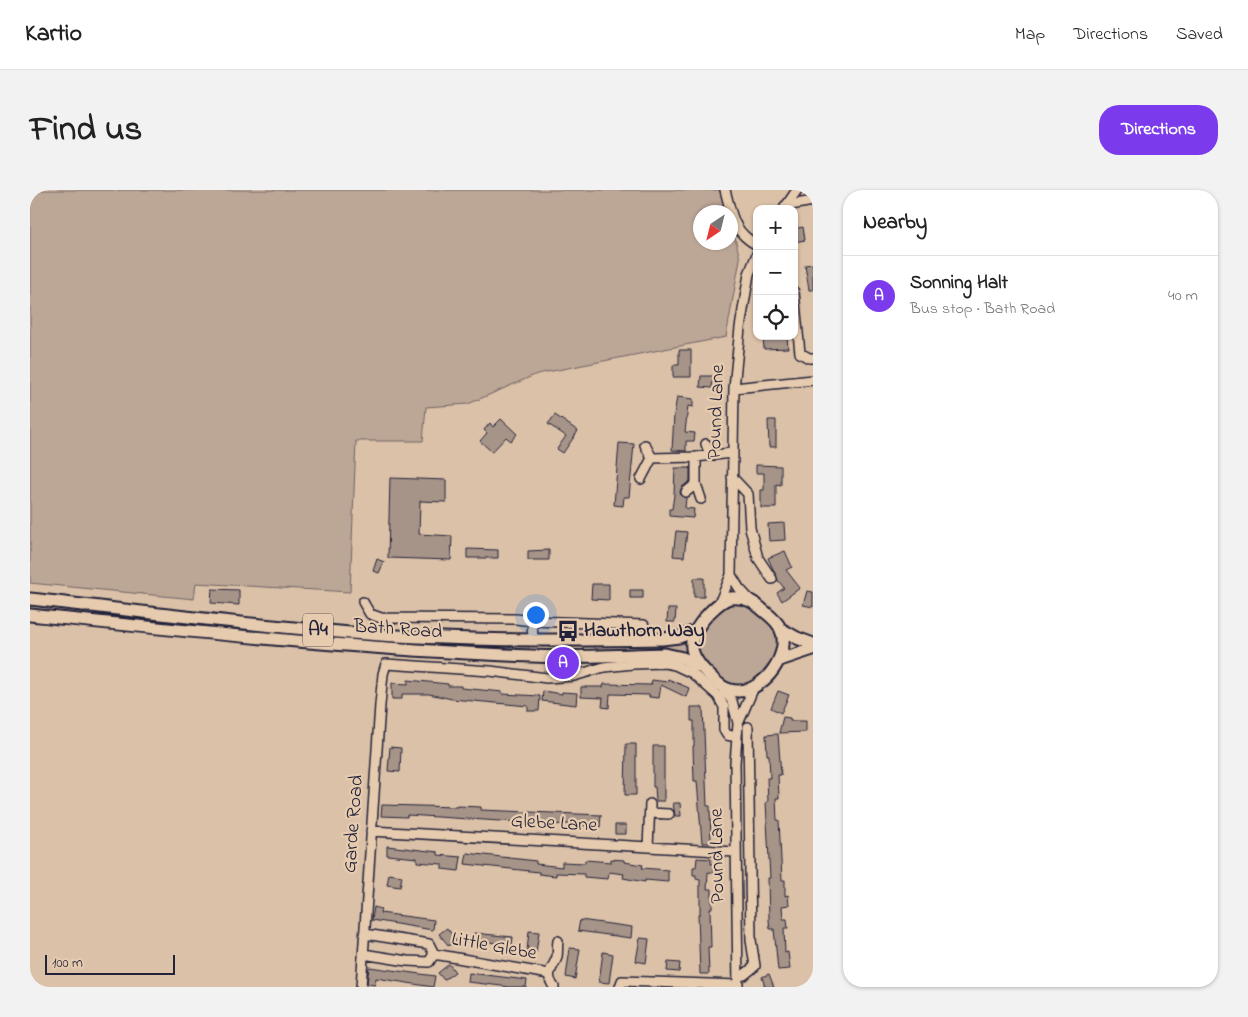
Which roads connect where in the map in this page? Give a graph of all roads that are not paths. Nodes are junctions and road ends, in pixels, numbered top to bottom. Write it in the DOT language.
graph roads {
  1 [pos="725,190"];
  2 [pos="797,190"];
  3 [pos="813,201"];
  4 [pos="786,205"];
  5 [pos="796,205"];
  6 [pos="753,242"];
  7 [pos="753,264"];
  8 [pos="794,295"];
  9 [pos="813,358"];
  10 [pos="813,380"];
  11 [pos="734,388"];
  12 [pos="706,444"];
  13 [pos="646,446"];
  14 [pos="732,453"];
  15 [pos="710,456"];
  16 [pos="696,457"];
  17 [pos="652,458"];
  18 [pos="732,477"];
  19 [pos="641,479"];
  20 [pos="696,484"];
  21 [pos="686,492"];
  22 [pos="701,499"];
  23 [pos="730,575"];
  24 [pos="772,579"];
  25 [pos="30,599"];
  26 [pos="750,600"];
  27 [pos="363,602"];
  28 [pos="719,604"];
  29 [pos="30,615"];
  30 [pos="532,621"];
  31 [pos="644,625"];
  32 [pos="781,628"];
  33 [pos="695,631"];
  34 [pos="533,640"];
  35 [pos="813,644"];
  36 [pos="813,649"];
  37 [pos="535,656"];
  38 [pos="780,660"];
  39 [pos="702,668"];
  40 [pos="722,687"];
  41 [pos="754,687"];
  42 [pos="738,724"];
  43 [pos="748,727"];
  44 [pos="737,737"];
  45 [pos="735,763"];
  46 [pos="749,764"];
  47 [pos="669,814"];
  48 [pos="371,831"];
  49 [pos="648,846"];
  50 [pos="735,852"];
  51 [pos="365,934"];
  52 [pos="558,940"];
  53 [pos="363,954"];
  54 [pos="434,954"];
  55 [pos="549,974"];
  56 [pos="738,983"];
  57 [pos="361,987"];
  58 [pos="554,987"];
  59 [pos="620,987"];
  1 -- 6 [label="street"];
  2 -- 4 [label="street"];
  3 -- 5 [label="street"];
  7 -- 11 [label="street, Pound Lane"];
  8 -- 9 [label="street"];
  10 -- 11 [label="street"];
  11 -- 14 [label="street, Pound Lane"];
  12 -- 15 [label="street"];
  13 -- 17 [label="street"];
  14 -- 15 [label="street"];
  14 -- 18 [label="street, Pound Lane"];
  15 -- 16 [label="street"];
  16 -- 17 [label="street"];
  16 -- 20 [label="street"];
  17 -- 19 [label="street"];
  18 -- 23 [label="street, Pound Lane"];
  18 -- 24 [label="street"];
  20 -- 21 [label="street"];
  20 -- 22 [label="street"];
  23 -- 26 [label="street"];
  23 -- 28 [label="street, Pound Lane"];
  25 -- 34 [label="main road, Bath Road / A4"];
  26 -- 28 [label="main road"];
  26 -- 32 [label="main road"];
  27 -- 30 [label="street"];
  28 -- 33 [label="main road"];
  29 -- 37 [label="main road, Bath Road / A4"];
  30 -- 31 [label="street"];
  30 -- 34 [label="street"];
  32 -- 35 [label="main road"];
  32 -- 38 [label="main road"];
  33 -- 34 [label="main road, Bath Road / A4"];
  33 -- 39 [label="main road"];
  34 -- 37 [label="main road"];
  36 -- 38 [label="main road"];
  37 -- 39 [label="main road, Bath Road / A4"];
  38 -- 41 [label="main road"];
  39 -- 40 [label="main road"];
  40 -- 41 [label="main road"];
  40 -- 42 [label="street, Pound Lane"];
  41 -- 42 [label="street, Pound Lane"];
  42 -- 44 [label="street, Pound Lane"];
  43 -- 46 [label="street"];
  44 -- 45 [label="street, Pound Lane"];
  44 -- 48 [label="street, Garde Road"];
  45 -- 46 [label="street"];
  45 -- 50 [label="street, Pound Lane"];
  46 -- 56 [label="street"];
  47 -- 49 [label="street"];
  48 -- 49 [label="street, Glebe Lane"];
  48 -- 51 [label="street, Garde Road"];
  49 -- 50 [label="street, Glebe Lane"];
  50 -- 56 [label="street, Pound Lane"];
  51 -- 53 [label="street, Garde Road"];
  51 -- 54 [label="street, Little Glebe"];
  52 -- 55 [label="street, Little Glebe"];
  53 -- 54 [label="street, Little Glebe"];
  53 -- 57 [label="street, Garde Road"];
  54 -- 55 [label="street, Little Glebe"];
  55 -- 58 [label="street, Little Glebe"];
  56 -- 59 [label="street"];
}
